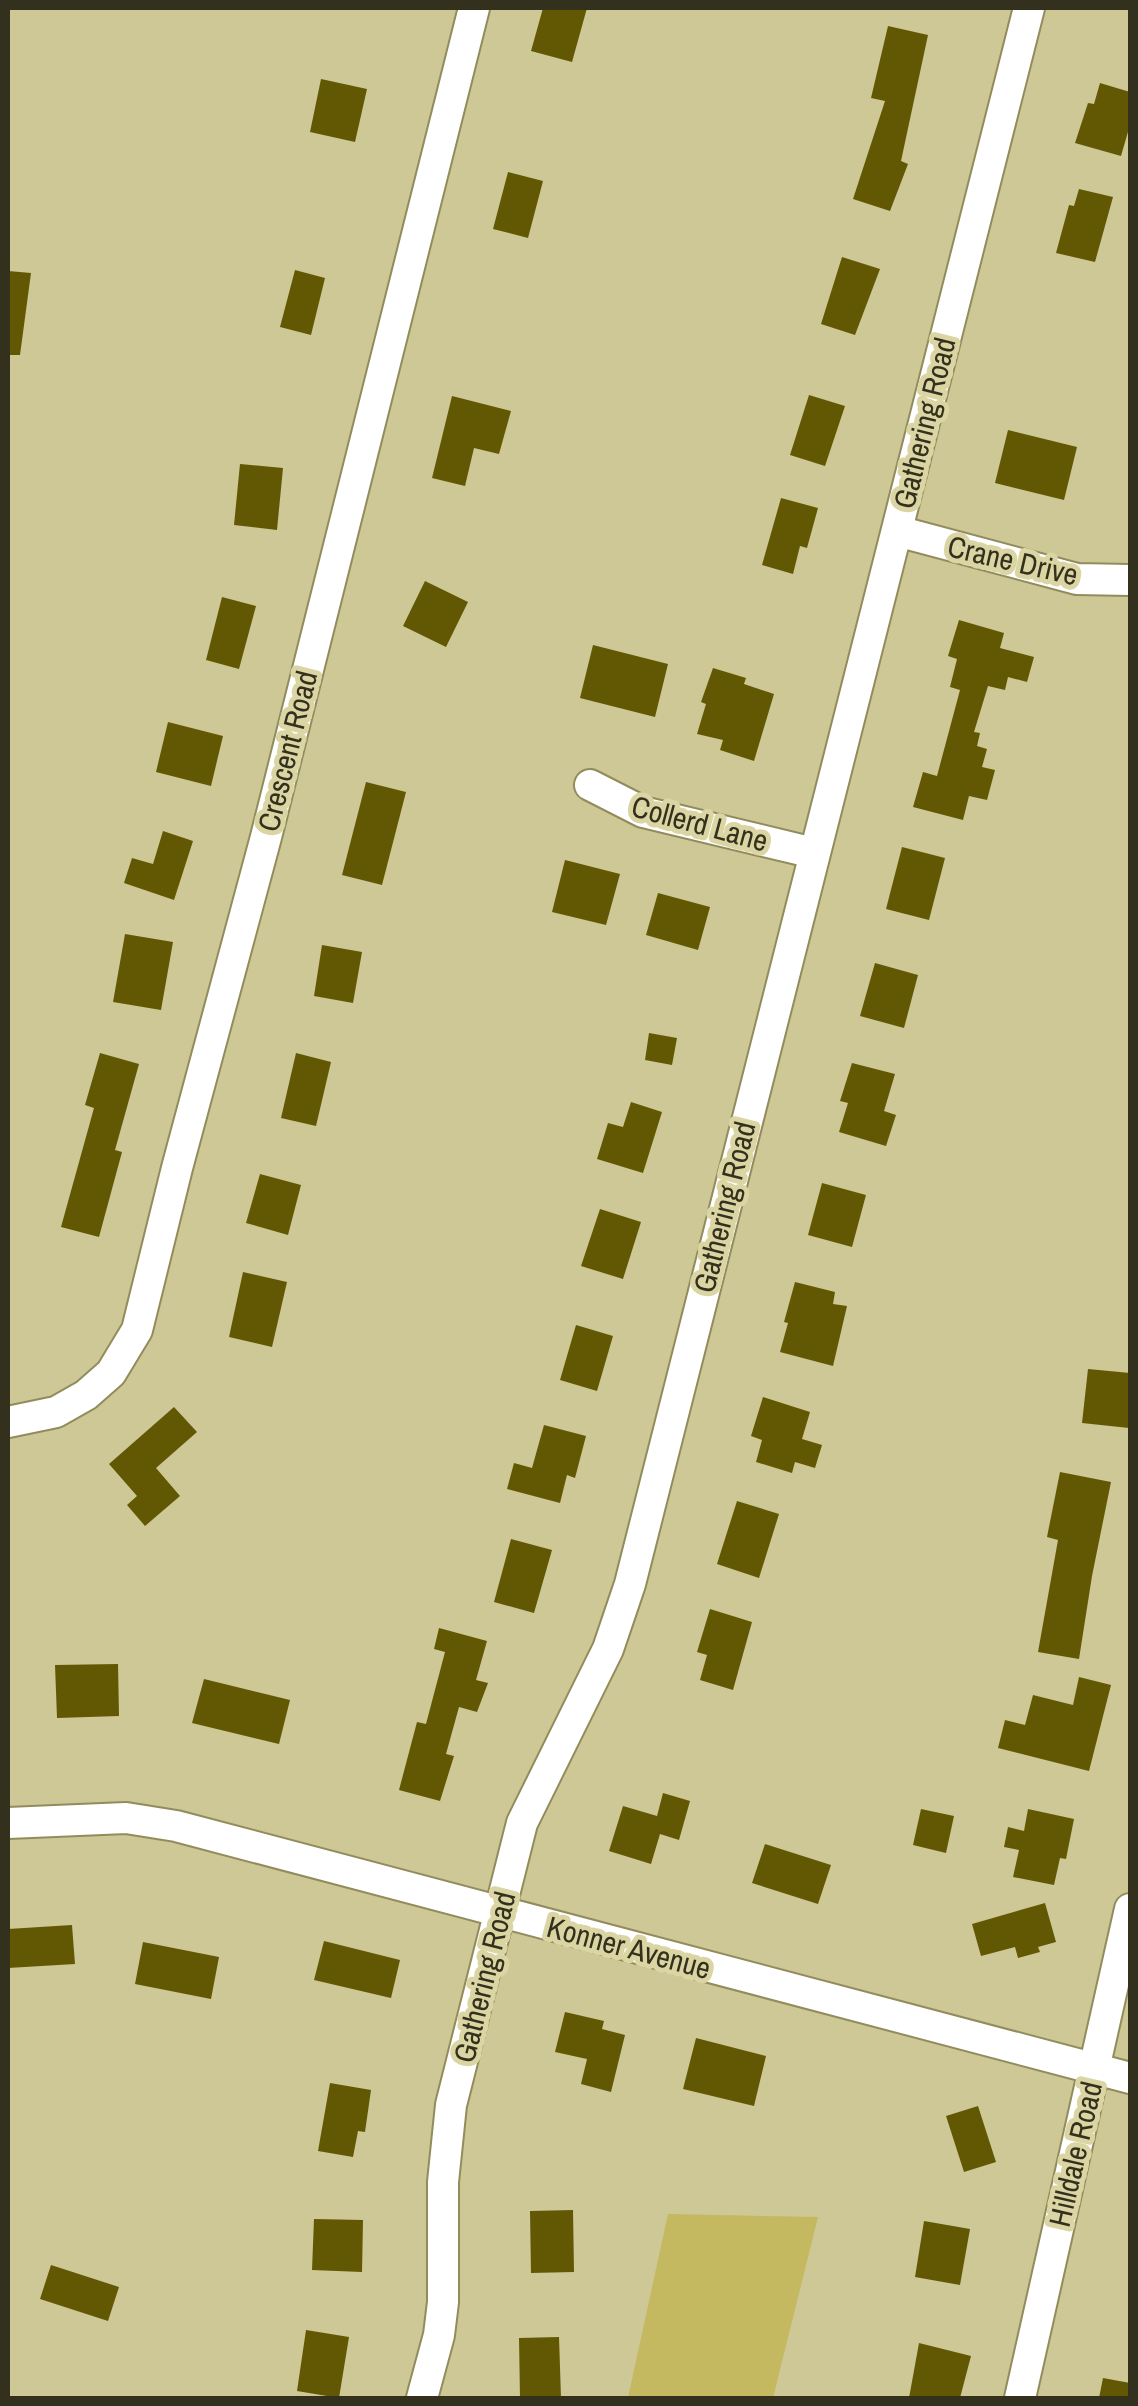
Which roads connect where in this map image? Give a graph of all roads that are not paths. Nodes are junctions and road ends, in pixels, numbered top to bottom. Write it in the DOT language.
graph roads {
  1 [pos="474,8"];
  2 [pos="1029,8"];
  3 [pos="897,531"];
  4 [pos="1130,580"];
  5 [pos="590,785"];
  6 [pos="814,853"];
  7 [pos="8,1422"];
  8 [pos="8,1823"];
  9 [pos="1130,1909"];
  10 [pos="501,1912"];
  11 [pos="1094,2069"];
  12 [pos="1130,2078"];
  13 [pos="422,2398"];
  14 [pos="1020,2398"];
  1 -- 7 [label="street, Crescent Road"];
  2 -- 3 [label="street, Gathering Road"];
  3 -- 4 [label="street, Crane Drive"];
  3 -- 6 [label="street, Gathering Road"];
  5 -- 6 [label="street, Collerd Lane"];
  6 -- 10 [label="street, Gathering Road"];
  8 -- 10 [label="street, Konner Avenue"];
  9 -- 11 [label="street, Hilldale Road"];
  10 -- 11 [label="street, Konner Avenue"];
  10 -- 13 [label="street, Gathering Road"];
  11 -- 12 [label="street, Konner Avenue"];
  11 -- 14 [label="street, Hilldale Road"];
}
